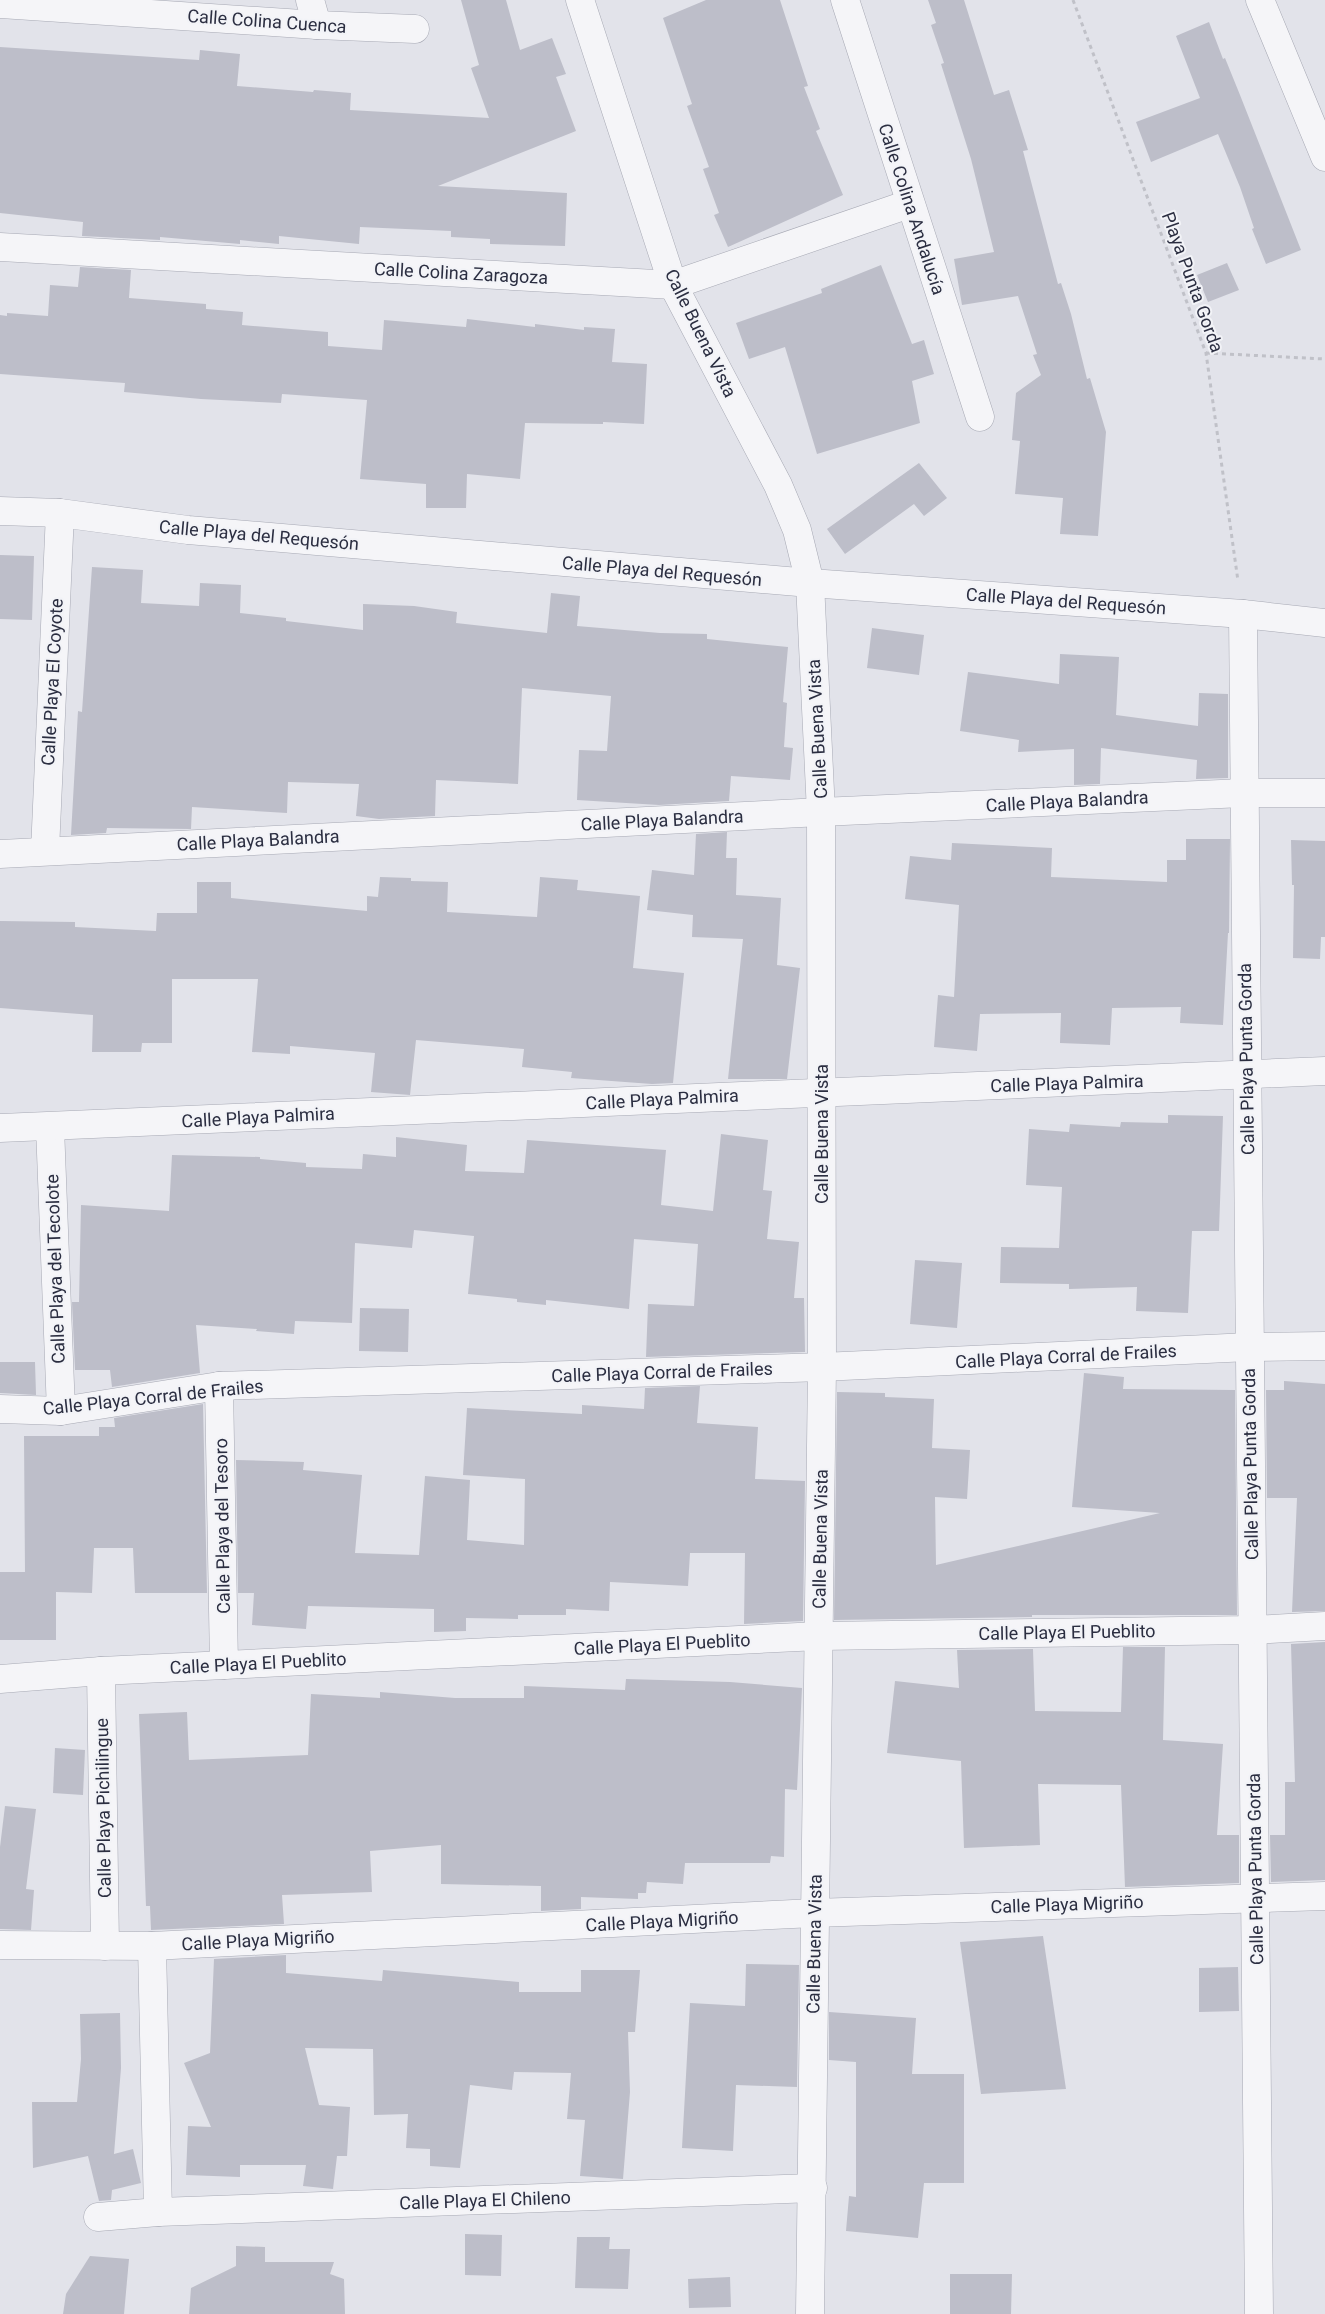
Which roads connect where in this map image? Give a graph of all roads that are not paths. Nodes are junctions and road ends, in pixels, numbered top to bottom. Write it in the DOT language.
graph roads {
  1 [pos="580,0"];
  2 [pos="845,0"];
  3 [pos="1260,0"];
  4 [pos="53,3"];
  5 [pos="0,4"];
  6 [pos="313,12"];
  7 [pos="415,29"];
  8 [pos="1325,157"];
  9 [pos="909,204"];
  10 [pos="0,247"];
  11 [pos="673,285"];
  12 [pos="980,417"];
  13 [pos="0,511"];
  14 [pos="60,513"];
  15 [pos="810,583"];
  16 [pos="1243,614"];
  17 [pos="1325,622"];
  18 [pos="1243,793"];
  19 [pos="1325,793"];
  20 [pos="821,812"];
  21 [pos="45,851"];
  22 [pos="0,854"];
  23 [pos="1325,1072"];
  24 [pos="1246,1075"];
  25 [pos="820,1092"];
  26 [pos="50,1127"];
  27 [pos="0,1128"];
  28 [pos="1325,1346"];
  29 [pos="1249,1347"];
  30 [pos="822,1367"];
  31 [pos="219,1386"];
  32 [pos="0,1409"];
  33 [pos="60,1410"];
  34 [pos="1325,1626"];
  35 [pos="1252,1630"];
  36 [pos="820,1636"];
  37 [pos="224,1665"];
  38 [pos="101,1671"];
  39 [pos="0,1679"];
  40 [pos="1325,1896"];
  41 [pos="1255,1898"];
  42 [pos="814,1913"];
  43 [pos="0,1945"];
  44 [pos="105,1946"];
  45 [pos="152,1946"];
  46 [pos="813,2188"];
  47 [pos="158,2212"];
  48 [pos="98,2217"];
  49 [pos="810,2314"];
  50 [pos="1259,2314"];
  1 -- 11 [label="street, Calle Buena Vista"];
  2 -- 9 [label="street, Calle Colina Andalucía"];
  3 -- 8 [label="street"];
  4 -- 5 [label="street, Calle Colina Cuenca"];
  4 -- 6 [label="street, Calle Colina Cuenca"];
  6 -- 7 [label="street, Calle Colina Cuenca"];
  9 -- 11 [label="street, Calle Colina Zaragoza"];
  9 -- 12 [label="street, Calle Colina Andalucía"];
  10 -- 11 [label="street, Calle Colina Zaragoza"];
  11 -- 15 [label="street, Calle Buena Vista"];
  13 -- 14 [label="street, Calle Playa del Requesón"];
  14 -- 15 [label="street, Calle Playa del Requesón"];
  14 -- 21 [label="street, Calle Playa El Coyote"];
  15 -- 16 [label="street, Calle Playa del Requesón"];
  15 -- 20 [label="street, Calle Buena Vista"];
  16 -- 17 [label="street, Calle Playa del Requesón"];
  16 -- 18 [label="street, Calle Playa Punta Gorda"];
  18 -- 19 [label="street, Calle Playa Balandra"];
  18 -- 20 [label="street, Calle Playa Balandra"];
  18 -- 24 [label="street, Calle Playa Punta Gorda"];
  20 -- 21 [label="street, Calle Playa Balandra"];
  20 -- 25 [label="street, Calle Buena Vista"];
  21 -- 22 [label="street, Calle Playa Balandra"];
  23 -- 24 [label="street, Calle Playa Palmira"];
  24 -- 25 [label="street, Calle Playa Palmira"];
  24 -- 29 [label="street, Calle Playa Punta Gorda"];
  25 -- 26 [label="street, Calle Playa Palmira"];
  25 -- 30 [label="street, Calle Buena Vista"];
  26 -- 27 [label="street, Calle Playa Palmira"];
  26 -- 33 [label="street, Calle Playa del Tecolote"];
  28 -- 29 [label="street, Calle Playa Corral de Frailes"];
  29 -- 30 [label="street, Calle Playa Corral de Frailes"];
  29 -- 35 [label="street, Calle Playa Punta Gorda"];
  30 -- 31 [label="street, Calle Playa Corral de Frailes"];
  30 -- 36 [label="street, Calle Buena Vista"];
  31 -- 33 [label="street, Calle Playa Corral de Frailes"];
  31 -- 37 [label="street, Calle Playa del Tesoro"];
  32 -- 33 [label="street, Calle Playa Corral de Frailes"];
  34 -- 35 [label="street, Calle Playa El Pueblito"];
  35 -- 36 [label="street, Calle Playa El Pueblito"];
  35 -- 41 [label="street, Calle Playa Punta Gorda"];
  36 -- 37 [label="street, Calle Playa El Pueblito"];
  36 -- 42 [label="street, Calle Buena Vista"];
  37 -- 38 [label="street, Calle Playa El Pueblito"];
  38 -- 39 [label="street, Calle Playa El Pueblito"];
  38 -- 44 [label="street, Calle Playa Pichilingue"];
  40 -- 41 [label="street, Calle Playa Migriño"];
  41 -- 42 [label="street, Calle Playa Migriño"];
  41 -- 50 [label="street, Calle Playa Punta Gorda"];
  42 -- 45 [label="street, Calle Playa Migriño"];
  42 -- 46 [label="street, Calle Buena Vista"];
  43 -- 44 [label="street, Calle Playa Migriño"];
  44 -- 45 [label="street, Calle Playa Migriño"];
  45 -- 47 [label="street"];
  46 -- 47 [label="street, Calle Playa El Chileno"];
  46 -- 49 [label="street, Calle Buena Vista"];
  47 -- 48 [label="street, Calle Playa El Chileno"];
}
